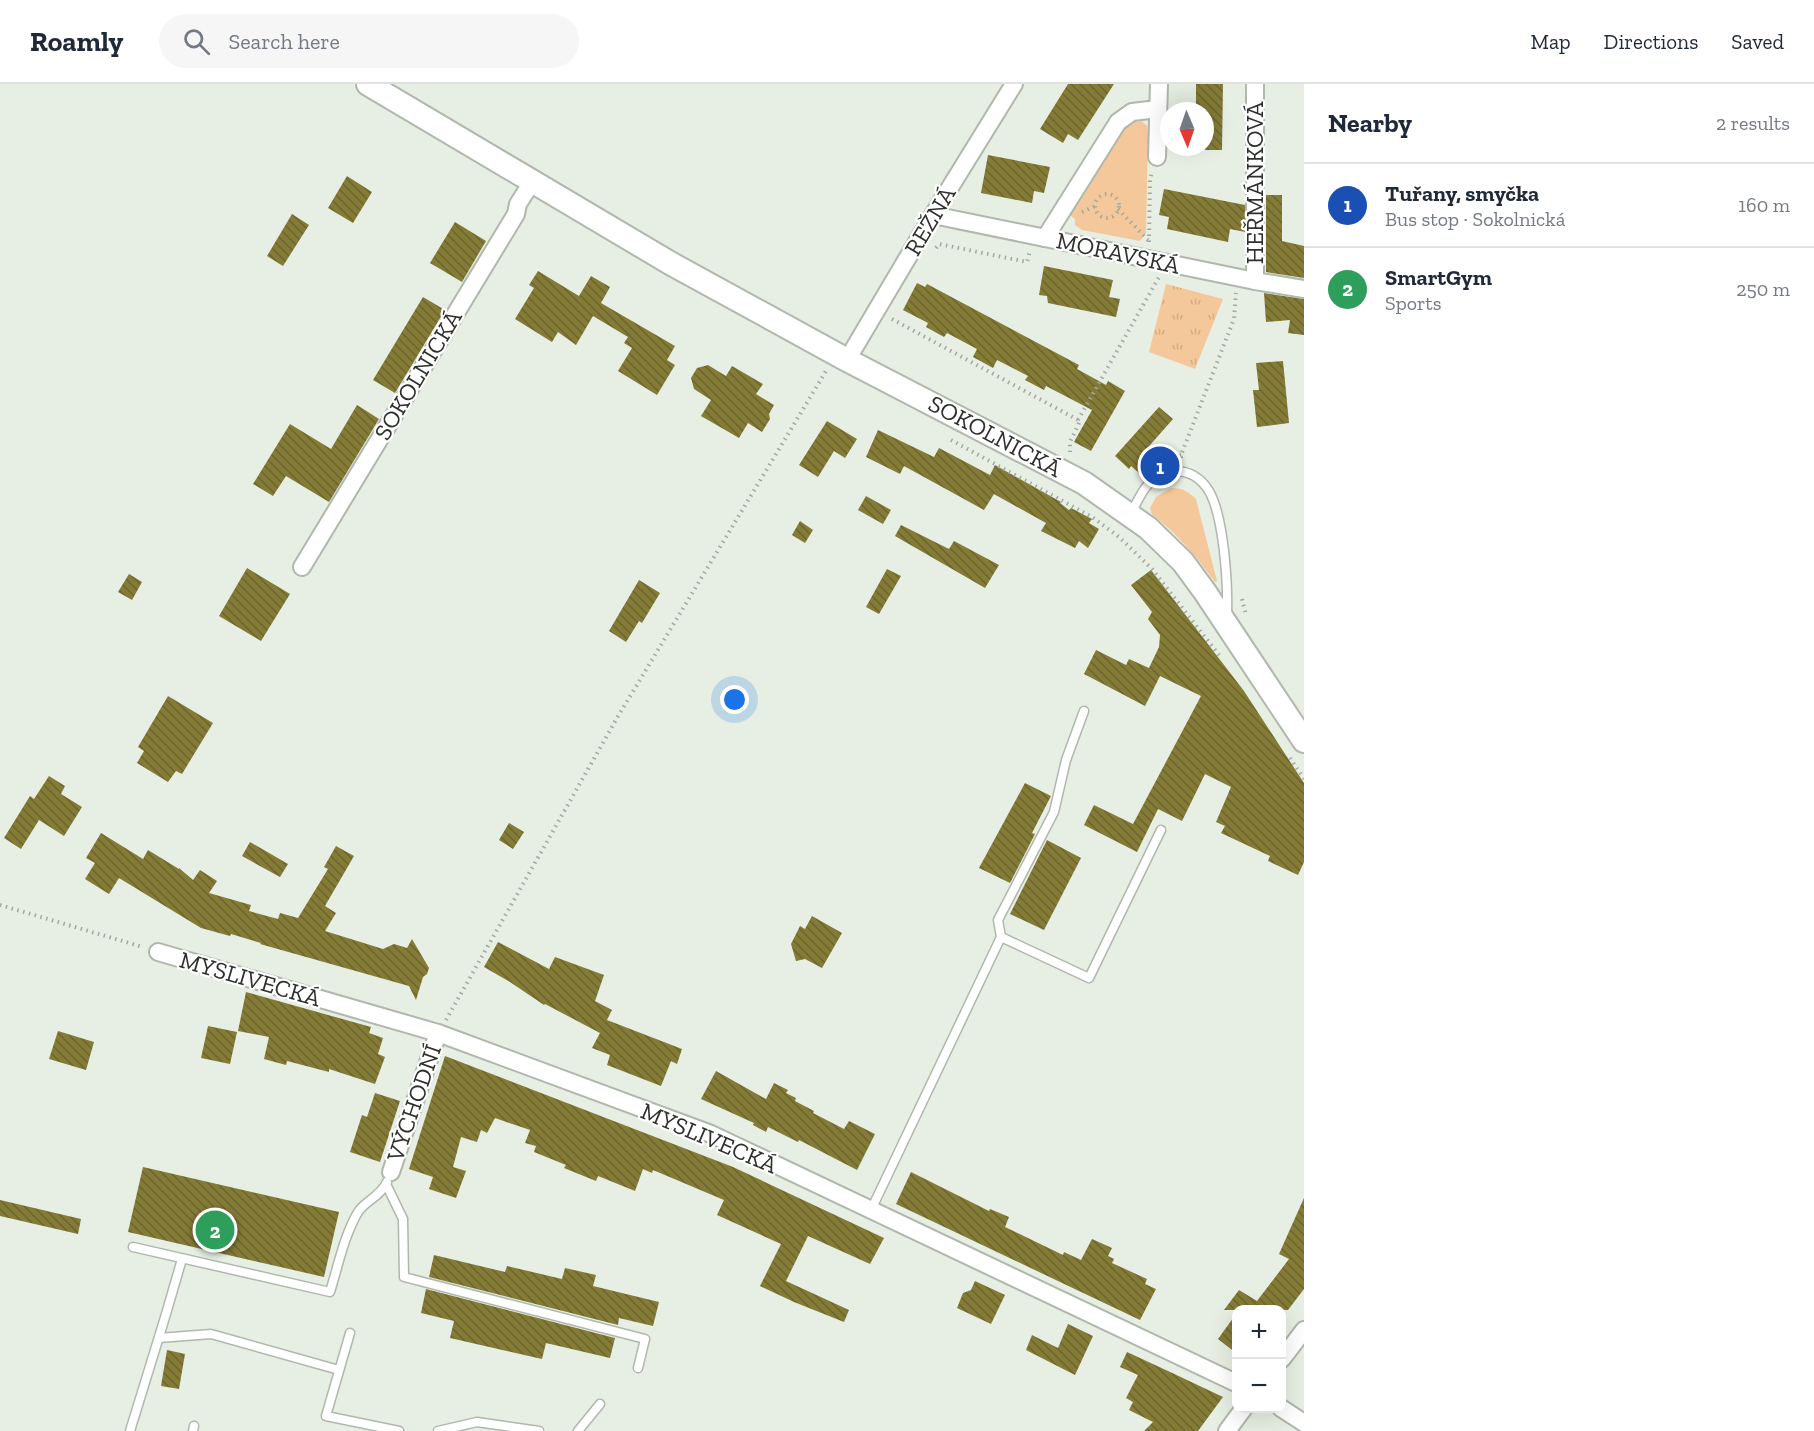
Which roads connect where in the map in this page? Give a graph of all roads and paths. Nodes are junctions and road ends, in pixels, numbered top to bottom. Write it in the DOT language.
graph roads {
  1 [pos="368,84"];
  2 [pos="1014,84"];
  3 [pos="1159,84"];
  4 [pos="1255,84"];
  5 [pos="1158,109"];
  6 [pos="1157,157"];
  7 [pos="532,182"];
  8 [pos="1118,209"];
  9 [pos="933,215"];
  10 [pos="1045,238"];
  11 [pos="1149,241"];
  12 [pos="1149,247"];
  13 [pos="1031,248"];
  14 [pos="933,253"];
  15 [pos="1150,272"];
  16 [pos="1255,281"];
  17 [pos="1236,289"];
  18 [pos="1304,289"];
  19 [pos="890,314"];
  20 [pos="836,362"];
  21 [pos="816,366"];
  22 [pos="1078,420"];
  23 [pos="941,434"];
  24 [pos="1071,455"];
  25 [pos="1181,471"];
  26 [pos="1130,514"];
  27 [pos="302,567"];
  28 [pos="1226,623"];
  29 [pos="1220,655"];
  30 [pos="1084,711"];
  31 [pos="1295,747"];
  32 [pos="1304,779"];
  33 [pos="1161,830"];
  34 [pos="0,905"];
  35 [pos="1001,937"];
  36 [pos="158,952"];
  37 [pos="438,1033"];
  38 [pos="388,1178"];
  39 [pos="871,1210"];
  40 [pos="133,1247"];
  41 [pos="182,1258"];
  42 [pos="1304,1330"];
  43 [pos="350,1333"];
  44 [pos="159,1338"];
  45 [pos="1286,1353"];
  46 [pos="638,1368"];
  47 [pos="339,1370"];
  48 [pos="1232,1381"];
  49 [pos="600,1404"];
  50 [pos="1286,1411"];
  51 [pos="1240,1413"];
  52 [pos="1304,1423"];
  53 [pos="130,1431"];
  54 [pos="399,1431"];
  55 [pos="438,1431"];
  56 [pos="539,1431"];
  57 [pos="578,1431"];
  58 [pos="1227,1431"];
  1 -- 7 [label="main road, SOKOLNICKÁ"];
  2 -- 9 [label="street, REŽNÁ"];
  3 -- 5 [label="street"];
  4 -- 16 [label="street, HEŘMÁNKOVÁ"];
  5 -- 6 [label="street"];
  5 -- 10 [label="street"];
  6 -- 11 [label="path"];
  7 -- 20 [label="main road, SOKOLNICKÁ"];
  7 -- 27 [label="street, SOKOLNICKÁ"];
  8 -- 8 [label="path"];
  8 -- 11 [label="path"];
  9 -- 10 [label="street, MORAVSKÁ"];
  9 -- 20 [label="street, REŽNÁ"];
  10 -- 16 [label="street, MORAVSKÁ"];
  11 -- 12 [label="path"];
  13 -- 14 [label="path"];
  15 -- 22 [label="path"];
  16 -- 18 [label="street, MORAVSKÁ"];
  17 -- 25 [label="path"];
  19 -- 22 [label="path"];
  20 -- 21 [label="path"];
  20 -- 26 [label="main road, SOKOLNICKÁ"];
  20 -- 37 [label="path"];
  22 -- 24 [label="path"];
  23 -- 29 [label="path"];
  25 -- 26 [label="lane"];
  25 -- 28 [label="lane"];
  26 -- 28 [label="main road, SOKOLNICKÁ"];
  28 -- 31 [label="main road, SOKOLNICKÁ"];
  30 -- 35 [label="lane"];
  31 -- 32 [label="path"];
  33 -- 35 [label="lane"];
  34 -- 36 [label="path"];
  35 -- 39 [label="lane"];
  36 -- 37 [label="street, MYSLIVECKÁ"];
  37 -- 38 [label="street, VÝCHODNÍ"];
  37 -- 39 [label="street, MYSLIVECKÁ"];
  38 -- 41 [label="lane"];
  38 -- 46 [label="lane"];
  39 -- 48 [label="street, MYSLIVECKÁ"];
  40 -- 41 [label="lane"];
  41 -- 44 [label="lane"];
  42 -- 45 [label="street"];
  43 -- 47 [label="lane"];
  44 -- 47 [label="lane"];
  44 -- 53 [label="lane"];
  47 -- 54 [label="lane"];
  49 -- 57 [label="lane"];
  50 -- 52 [label="street"];
  51 -- 58 [label="street"];
  55 -- 56 [label="lane"];
}
